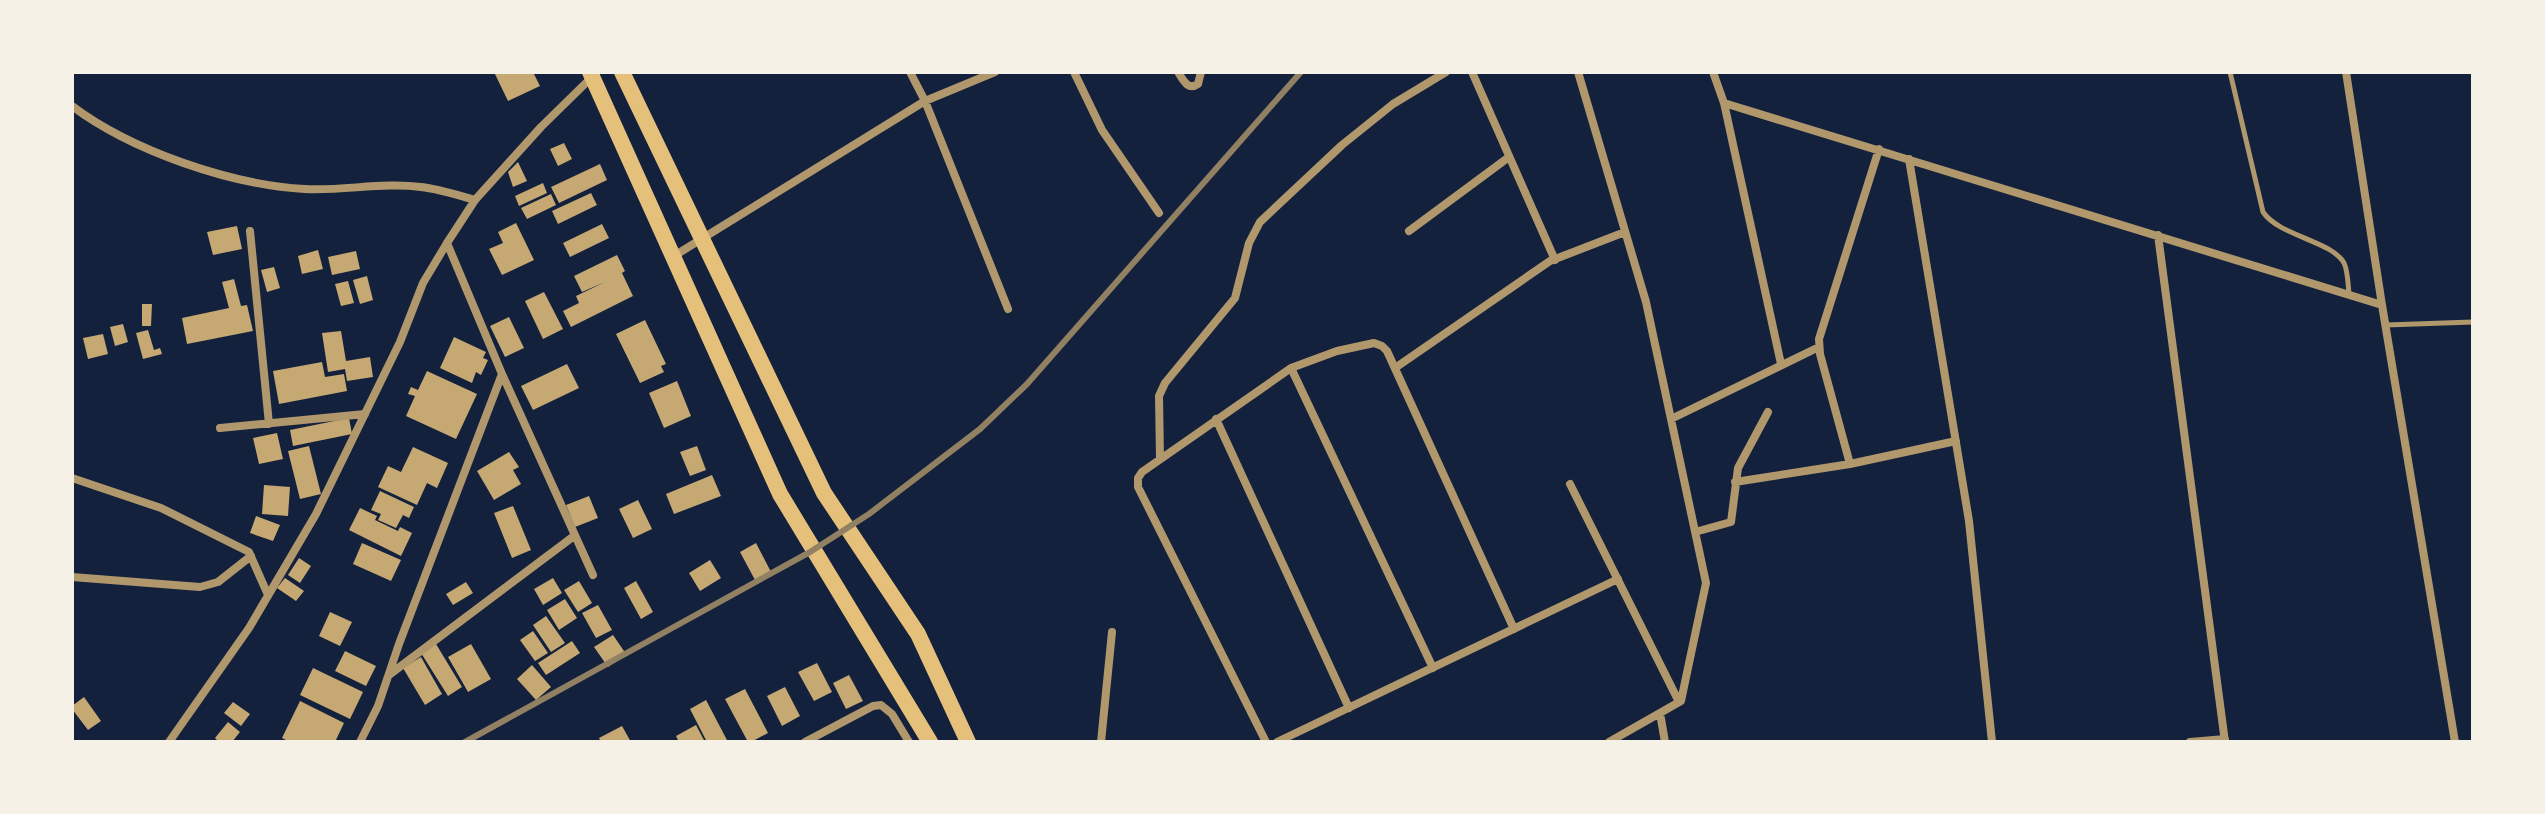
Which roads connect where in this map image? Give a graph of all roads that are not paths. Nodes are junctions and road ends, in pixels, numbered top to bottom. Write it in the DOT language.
graph roads {
  1 [pos="622,72"];
  2 [pos="910,72"];
  3 [pos="995,72"];
  4 [pos="1074,72"];
  5 [pos="1178,72"];
  6 [pos="1201,72"];
  7 [pos="1446,72"];
  8 [pos="1472,72"];
  9 [pos="1578,72"];
  10 [pos="1713,72"];
  11 [pos="2230,72"];
  12 [pos="2346,72"];
  13 [pos="593,74"];
  14 [pos="925,101"];
  15 [pos="1724,103"];
  16 [pos="72,106"];
  17 [pos="1879,149"];
  18 [pos="1509,157"];
  19 [pos="1909,159"];
  20 [pos="475,200"];
  21 [pos="1159,213"];
  22 [pos="250,231"];
  23 [pos="1409,231"];
  24 [pos="1625,232"];
  25 [pos="2158,235"];
  26 [pos="702,239"];
  27 [pos="447,243"];
  28 [pos="674,256"];
  29 [pos="1555,260"];
  30 [pos="2349,294"];
  31 [pos="2382,305"];
  32 [pos="1008,309"];
  33 [pos="2473,322"];
  34 [pos="2385,325"];
  35 [pos="1819,347"];
  36 [pos="1781,364"];
  37 [pos="1291,368"];
  38 [pos="1395,368"];
  39 [pos="502,374"];
  40 [pos="1768,412"];
  41 [pos="365,414"];
  42 [pos="1216,419"];
  43 [pos="1671,419"];
  44 [pos="269,424"];
  45 [pos="220,428"];
  46 [pos="1956,441"];
  47 [pos="1160,459"];
  48 [pos="1850,464"];
  49 [pos="72,478"];
  50 [pos="1735,482"];
  51 [pos="1570,484"];
  52 [pos="1695,532"];
  53 [pos="574,536"];
  54 [pos="251,556"];
  55 [pos="593,575"];
  56 [pos="72,577"];
  57 [pos="1618,579"];
  58 [pos="268,595"];
  59 [pos="1514,629"];
  60 [pos="1112,632"];
  61 [pos="1433,668"];
  62 [pos="388,675"];
  63 [pos="1679,702"];
  64 [pos="1349,708"];
  65 [pos="1660,713"];
  66 [pos="2225,740"];
  67 [pos="169,742"];
  68 [pos="360,742"];
  69 [pos="805,742"];
  70 [pos="909,742"];
  71 [pos="930,742"];
  72 [pos="968,742"];
  73 [pos="1101,742"];
  74 [pos="1266,742"];
  75 [pos="1277,742"];
  76 [pos="1609,742"];
  77 [pos="1665,742"];
  78 [pos="1992,742"];
  79 [pos="2190,742"];
  80 [pos="2455,742"];
  1 -- 26 [label="highway"];
  2 -- 14 [label="street"];
  3 -- 14 [label="street"];
  4 -- 21 [label="street"];
  5 -- 6 [label="street"];
  7 -- 47 [label="street"];
  8 -- 18 [label="street"];
  9 -- 24 [label="street"];
  10 -- 15 [label="street"];
  11 -- 30 [label="lane"];
  12 -- 31 [label="street"];
  13 -- 20 [label="street"];
  13 -- 28 [label="highway"];
  14 -- 26 [label="street"];
  14 -- 32 [label="street"];
  15 -- 17 [label="street"];
  15 -- 36 [label="street"];
  16 -- 20 [label="street"];
  17 -- 19 [label="street"];
  17 -- 35 [label="street"];
  18 -- 23 [label="street"];
  18 -- 29 [label="street"];
  19 -- 25 [label="street"];
  19 -- 46 [label="street"];
  20 -- 27 [label="street"];
  22 -- 44 [label="street"];
  24 -- 29 [label="street"];
  24 -- 43 [label="street"];
  25 -- 30 [label="street"];
  25 -- 66 [label="street"];
  26 -- 28 [label="street"];
  26 -- 72 [label="highway"];
  27 -- 39 [label="street"];
  27 -- 41 [label="street"];
  28 -- 71 [label="highway"];
  29 -- 38 [label="street"];
  30 -- 31 [label="street"];
  31 -- 34 [label="street"];
  33 -- 34 [label="lane"];
  34 -- 80 [label="street"];
  35 -- 36 [label="street"];
  35 -- 48 [label="street"];
  36 -- 43 [label="street"];
  37 -- 38 [label="street"];
  37 -- 42 [label="street"];
  37 -- 61 [label="street"];
  38 -- 59 [label="street"];
  39 -- 53 [label="street"];
  39 -- 62 [label="street"];
  40 -- 50 [label="street"];
  41 -- 44 [label="street"];
  41 -- 58 [label="street"];
  42 -- 47 [label="street"];
  42 -- 64 [label="street"];
  43 -- 52 [label="street"];
  44 -- 45 [label="street"];
  46 -- 48 [label="street"];
  46 -- 78 [label="street"];
  47 -- 74 [label="street"];
  48 -- 50 [label="street"];
  49 -- 54 [label="street"];
  50 -- 52 [label="street"];
  51 -- 57 [label="street"];
  52 -- 63 [label="street"];
  53 -- 55 [label="street"];
  53 -- 62 [label="street"];
  54 -- 56 [label="street"];
  54 -- 58 [label="street"];
  57 -- 59 [label="street"];
  57 -- 63 [label="street"];
  58 -- 67 [label="street"];
  59 -- 61 [label="street"];
  60 -- 73 [label="street"];
  61 -- 64 [label="street"];
  62 -- 68 [label="street"];
  63 -- 65 [label="street"];
  64 -- 75 [label="street"];
  65 -- 76 [label="street"];
  65 -- 77 [label="street"];
  66 -- 79 [label="street"];
  69 -- 70 [label="street"];
}
